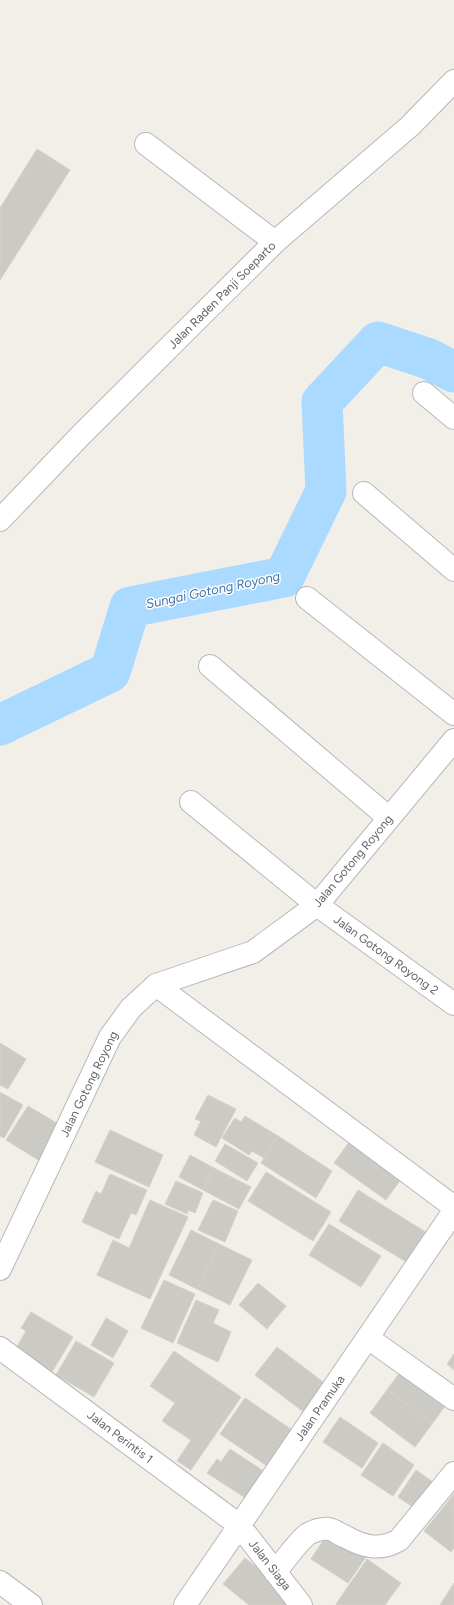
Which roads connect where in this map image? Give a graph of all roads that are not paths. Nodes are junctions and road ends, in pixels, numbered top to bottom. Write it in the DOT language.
graph roads {
  1 [pos="454,80"];
  2 [pos="146,144"];
  3 [pos="275,242"];
  4 [pos="424,393"];
  5 [pos="454,418"];
  6 [pos="364,493"];
  7 [pos="0,520"];
  8 [pos="454,570"];
  9 [pos="307,598"];
  10 [pos="210,666"];
  11 [pos="454,714"];
  12 [pos="454,740"];
  13 [pos="191,802"];
  14 [pos="389,818"];
  15 [pos="317,905"];
  16 [pos="156,985"];
  17 [pos="454,1004"];
  18 [pos="454,1207"];
  19 [pos="454,1211"];
  20 [pos="0,1270"];
  21 [pos="368,1338"];
  22 [pos="0,1348"];
  23 [pos="454,1399"];
  24 [pos="454,1473"];
  25 [pos="239,1525"];
  26 [pos="276,1572"];
  27 [pos="0,1582"];
  28 [pos="31,1605"];
  29 [pos="185,1605"];
  30 [pos="301,1605"];
  1 -- 3 [label="street, Jalan Raden Panji Soeparto"];
  2 -- 3 [label="street"];
  3 -- 7 [label="street, Jalan Raden Panji Soeparto"];
  4 -- 5 [label="street"];
  6 -- 8 [label="street"];
  9 -- 11 [label="street"];
  10 -- 14 [label="street"];
  12 -- 14 [label="street, Jalan Gotong Royong"];
  13 -- 15 [label="street, Jalan Gotong Royong 2"];
  14 -- 15 [label="street, Jalan Gotong Royong"];
  15 -- 16 [label="street, Jalan Gotong Royong"];
  15 -- 17 [label="street, Jalan Gotong Royong 2"];
  16 -- 18 [label="street"];
  16 -- 20 [label="street, Jalan Gotong Royong"];
  19 -- 21 [label="street, Jalan Pramuka"];
  21 -- 23 [label="street"];
  21 -- 25 [label="street, Jalan Pramuka"];
  22 -- 25 [label="street, Jalan Perintis 1"];
  24 -- 26 [label="street"];
  25 -- 26 [label="street, Jalan Siaga"];
  25 -- 29 [label="street, Jalan Pramuka"];
  26 -- 30 [label="street, Jalan Siaga"];
  27 -- 28 [label="street"];
}
